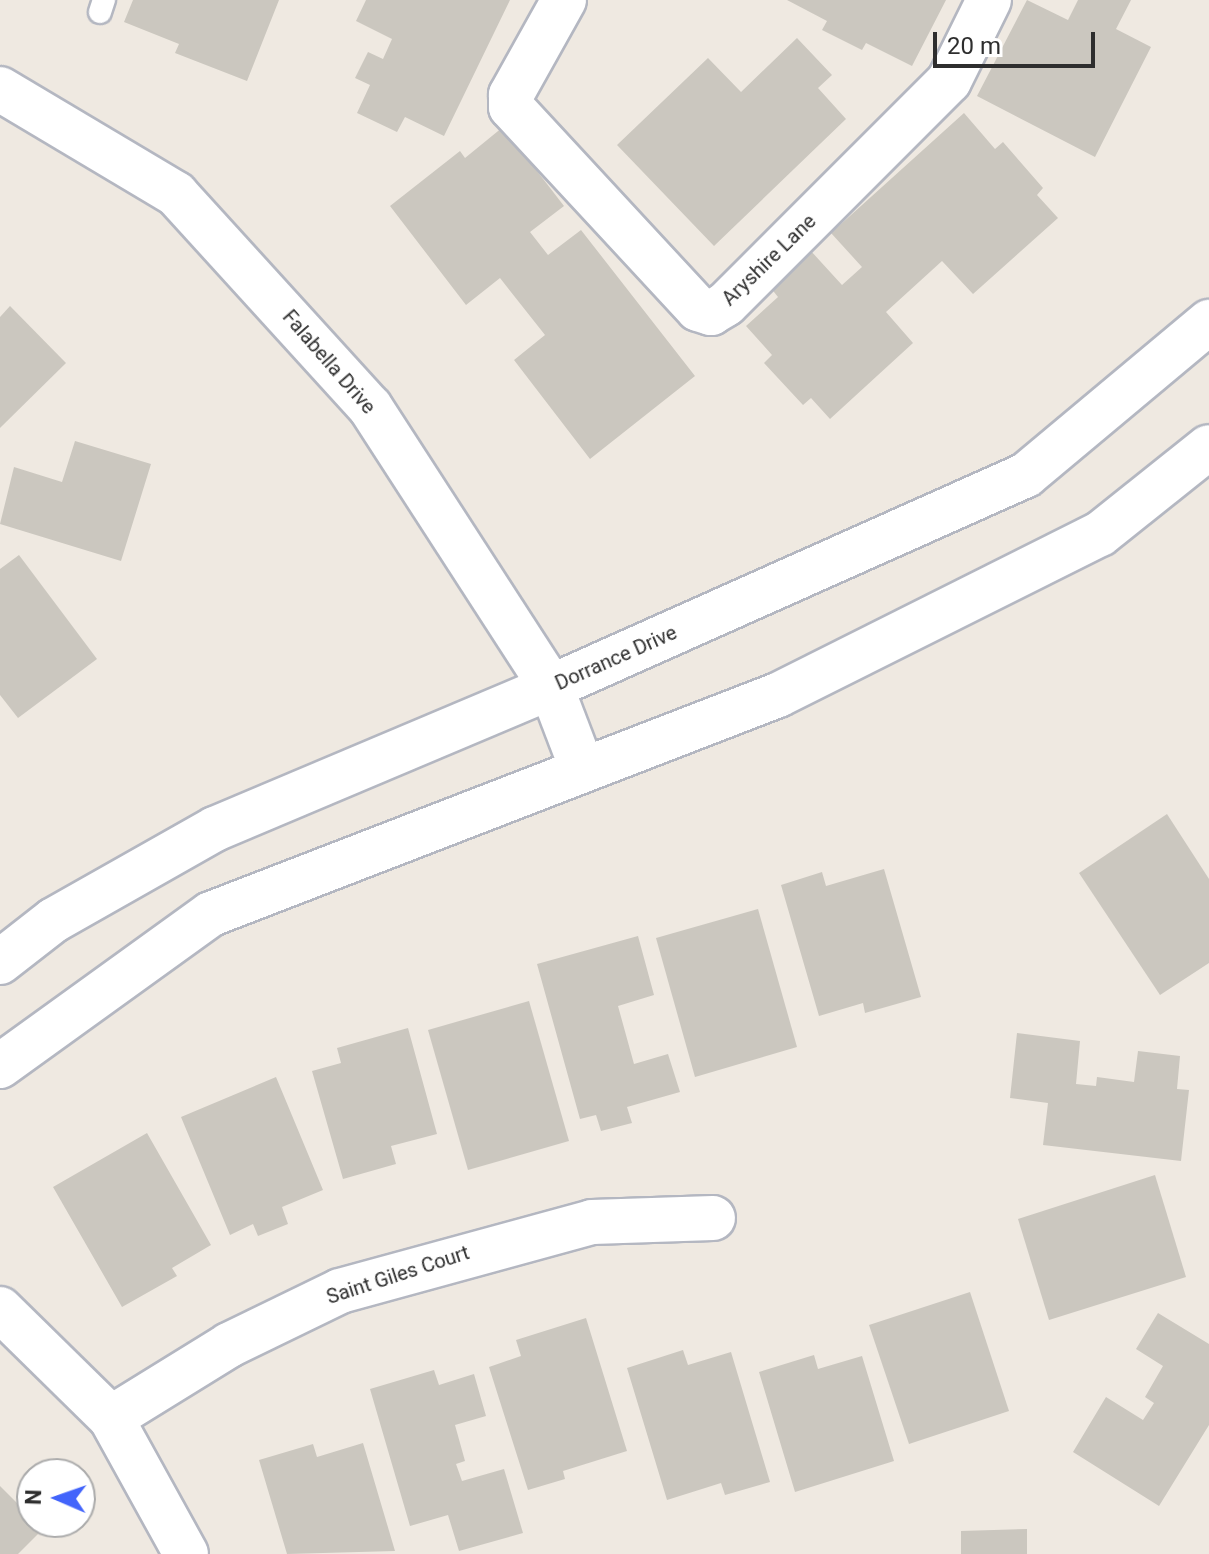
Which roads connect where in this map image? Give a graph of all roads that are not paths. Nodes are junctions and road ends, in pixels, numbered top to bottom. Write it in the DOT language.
graph roads {
  1 [pos="564,0"];
  2 [pos="989,0"];
  3 [pos="0,89"];
  4 [pos="1209,322"];
  5 [pos="1209,447"];
  6 [pos="551,687"];
  7 [pos="582,768"];
  8 [pos="0,962"];
  9 [pos="0,1066"];
  10 [pos="713,1218"];
  11 [pos="0,1309"];
  12 [pos="111,1418"];
  13 [pos="186,1554"];
  1 -- 2 [label="street, Aryshire Lane"];
  3 -- 6 [label="street, Falabella Drive"];
  4 -- 6 [label="street, Dorrance Drive"];
  5 -- 7 [label="street"];
  6 -- 7 [label="street, Falabella Drive"];
  6 -- 8 [label="street, Dorrance Drive"];
  7 -- 9 [label="street"];
  10 -- 12 [label="street, Saint Giles Court"];
  11 -- 12 [label="street"];
  12 -- 13 [label="street"];
}
